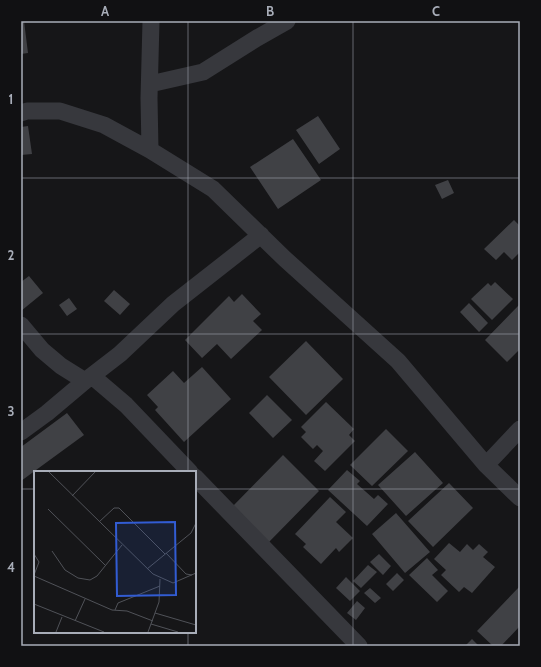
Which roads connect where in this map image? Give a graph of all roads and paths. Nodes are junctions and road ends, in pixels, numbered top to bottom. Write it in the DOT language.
graph roads {
  1 [pos="151,21"];
  2 [pos="287,21"];
  3 [pos="150,84"];
  4 [pos="21,113"];
  5 [pos="150,150"];
  6 [pos="261,235"];
  7 [pos="21,325"];
  8 [pos="89,379"];
  9 [pos="520,429"];
  10 [pos="21,432"];
  11 [pos="486,465"];
  12 [pos="189,471"];
  13 [pos="196,478"];
  14 [pos="520,498"];
  15 [pos="358,646"];
  1 -- 3 [label="street"];
  2 -- 3 [label="street"];
  3 -- 5 [label="street"];
  4 -- 5 [label="street"];
  5 -- 6 [label="street"];
  6 -- 8 [label="street"];
  6 -- 11 [label="street"];
  7 -- 8 [label="street"];
  8 -- 10 [label="street"];
  8 -- 12 [label="street"];
  9 -- 11 [label="street"];
  11 -- 14 [label="street"];
  13 -- 15 [label="street"];
}
